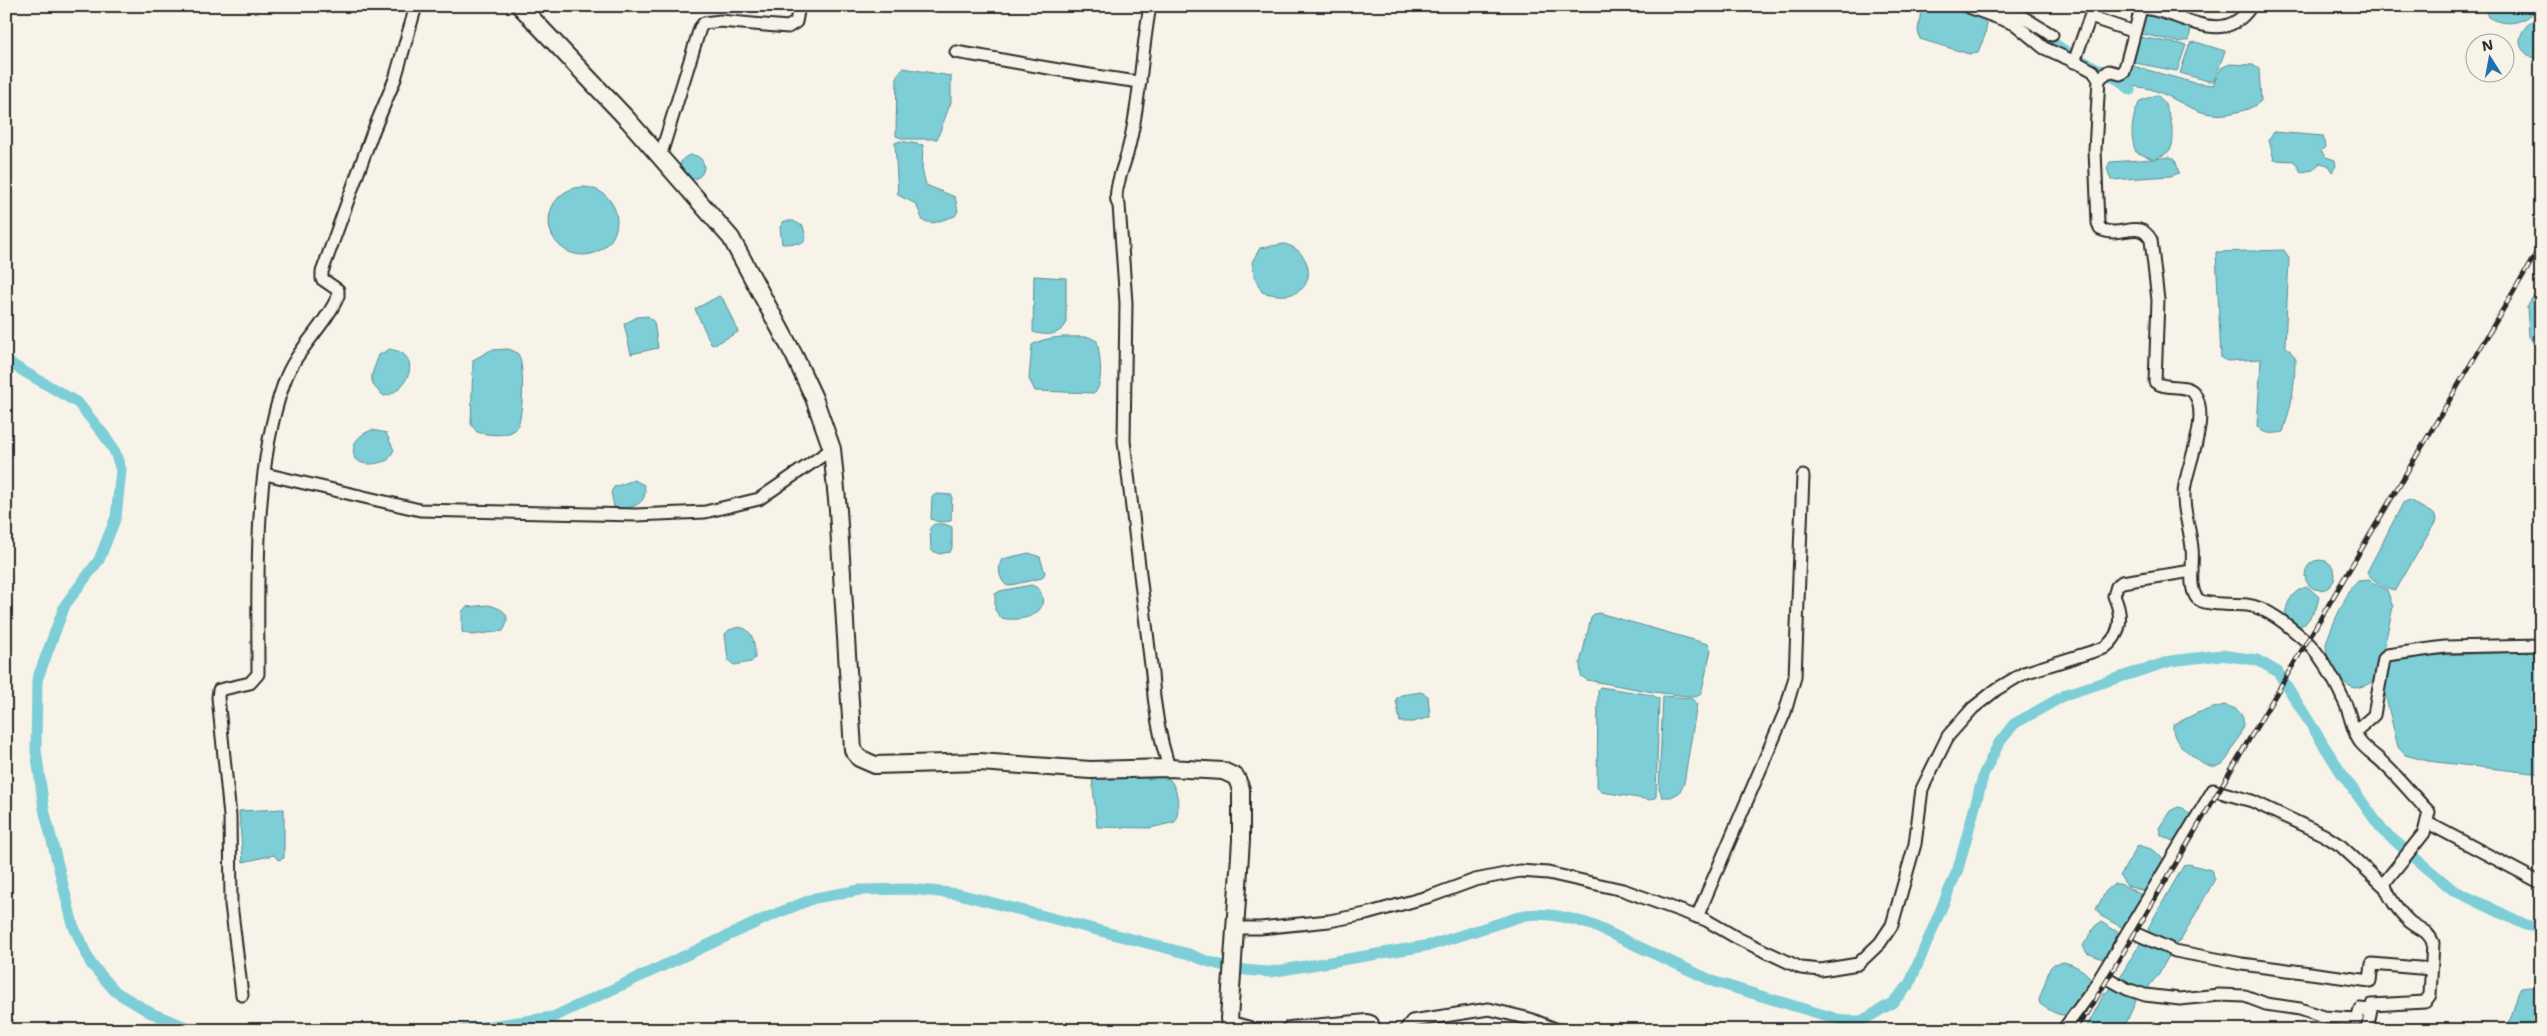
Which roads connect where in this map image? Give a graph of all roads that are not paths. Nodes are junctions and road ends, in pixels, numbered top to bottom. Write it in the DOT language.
graph roads {
  1 [pos="416,6"];
  2 [pos="520,6"];
  3 [pos="799,6"];
  4 [pos="1150,6"];
  5 [pos="1966,6"];
  6 [pos="1996,6"];
  7 [pos="2251,6"];
  8 [pos="2134,32"];
  9 [pos="2052,34"];
  10 [pos="956,52"];
  11 [pos="2074,62"];
  12 [pos="2099,79"];
  13 [pos="1140,82"];
  14 [pos="660,157"];
  15 [pos="832,449"];
  16 [pos="265,474"];
  17 [pos="1803,476"];
  18 [pos="2192,571"];
  19 [pos="2541,645"];
  20 [pos="2356,731"];
  21 [pos="1169,768"];
  22 [pos="2426,828"];
  23 [pos="2541,883"];
  24 [pos="2385,885"];
  25 [pos="1697,917"];
  26 [pos="1234,932"];
  27 [pos="2139,935"];
  28 [pos="2431,969"];
  29 [pos="2102,975"];
  30 [pos="242,995"];
  31 [pos="2370,1010"];
  32 [pos="1249,1030"];
  33 [pos="1290,1030"];
  34 [pos="1371,1030"];
  35 [pos="1405,1030"];
  36 [pos="1558,1030"];
  37 [pos="2063,1030"];
  38 [pos="2367,1030"];
  1 -- 16 [label="street"];
  2 -- 14 [label="street"];
  3 -- 14 [label="street"];
  4 -- 13 [label="street"];
  5 -- 11 [label="street"];
  6 -- 9 [label="street"];
  7 -- 8 [label="street"];
  8 -- 11 [label="street"];
  8 -- 12 [label="street"];
  10 -- 13 [label="street"];
  11 -- 12 [label="street"];
  12 -- 18 [label="street"];
  13 -- 21 [label="street"];
  14 -- 15 [label="street"];
  15 -- 16 [label="street"];
  15 -- 21 [label="street"];
  16 -- 30 [label="street"];
  17 -- 25 [label="street"];
  18 -- 20 [label="street"];
  18 -- 25 [label="street"];
  19 -- 20 [label="street"];
  20 -- 22 [label="street"];
  21 -- 26 [label="street"];
  22 -- 23 [label="street"];
  22 -- 24 [label="street"];
  24 -- 28 [label="street"];
  24 -- 29 [label="street"];
  25 -- 26 [label="street"];
  26 -- 32 [label="street"];
  27 -- 28 [label="street"];
  28 -- 31 [label="street"];
  29 -- 31 [label="street"];
  29 -- 37 [label="street"];
  31 -- 38 [label="street"];
  33 -- 34 [label="street"];
  35 -- 36 [label="street"];
}
